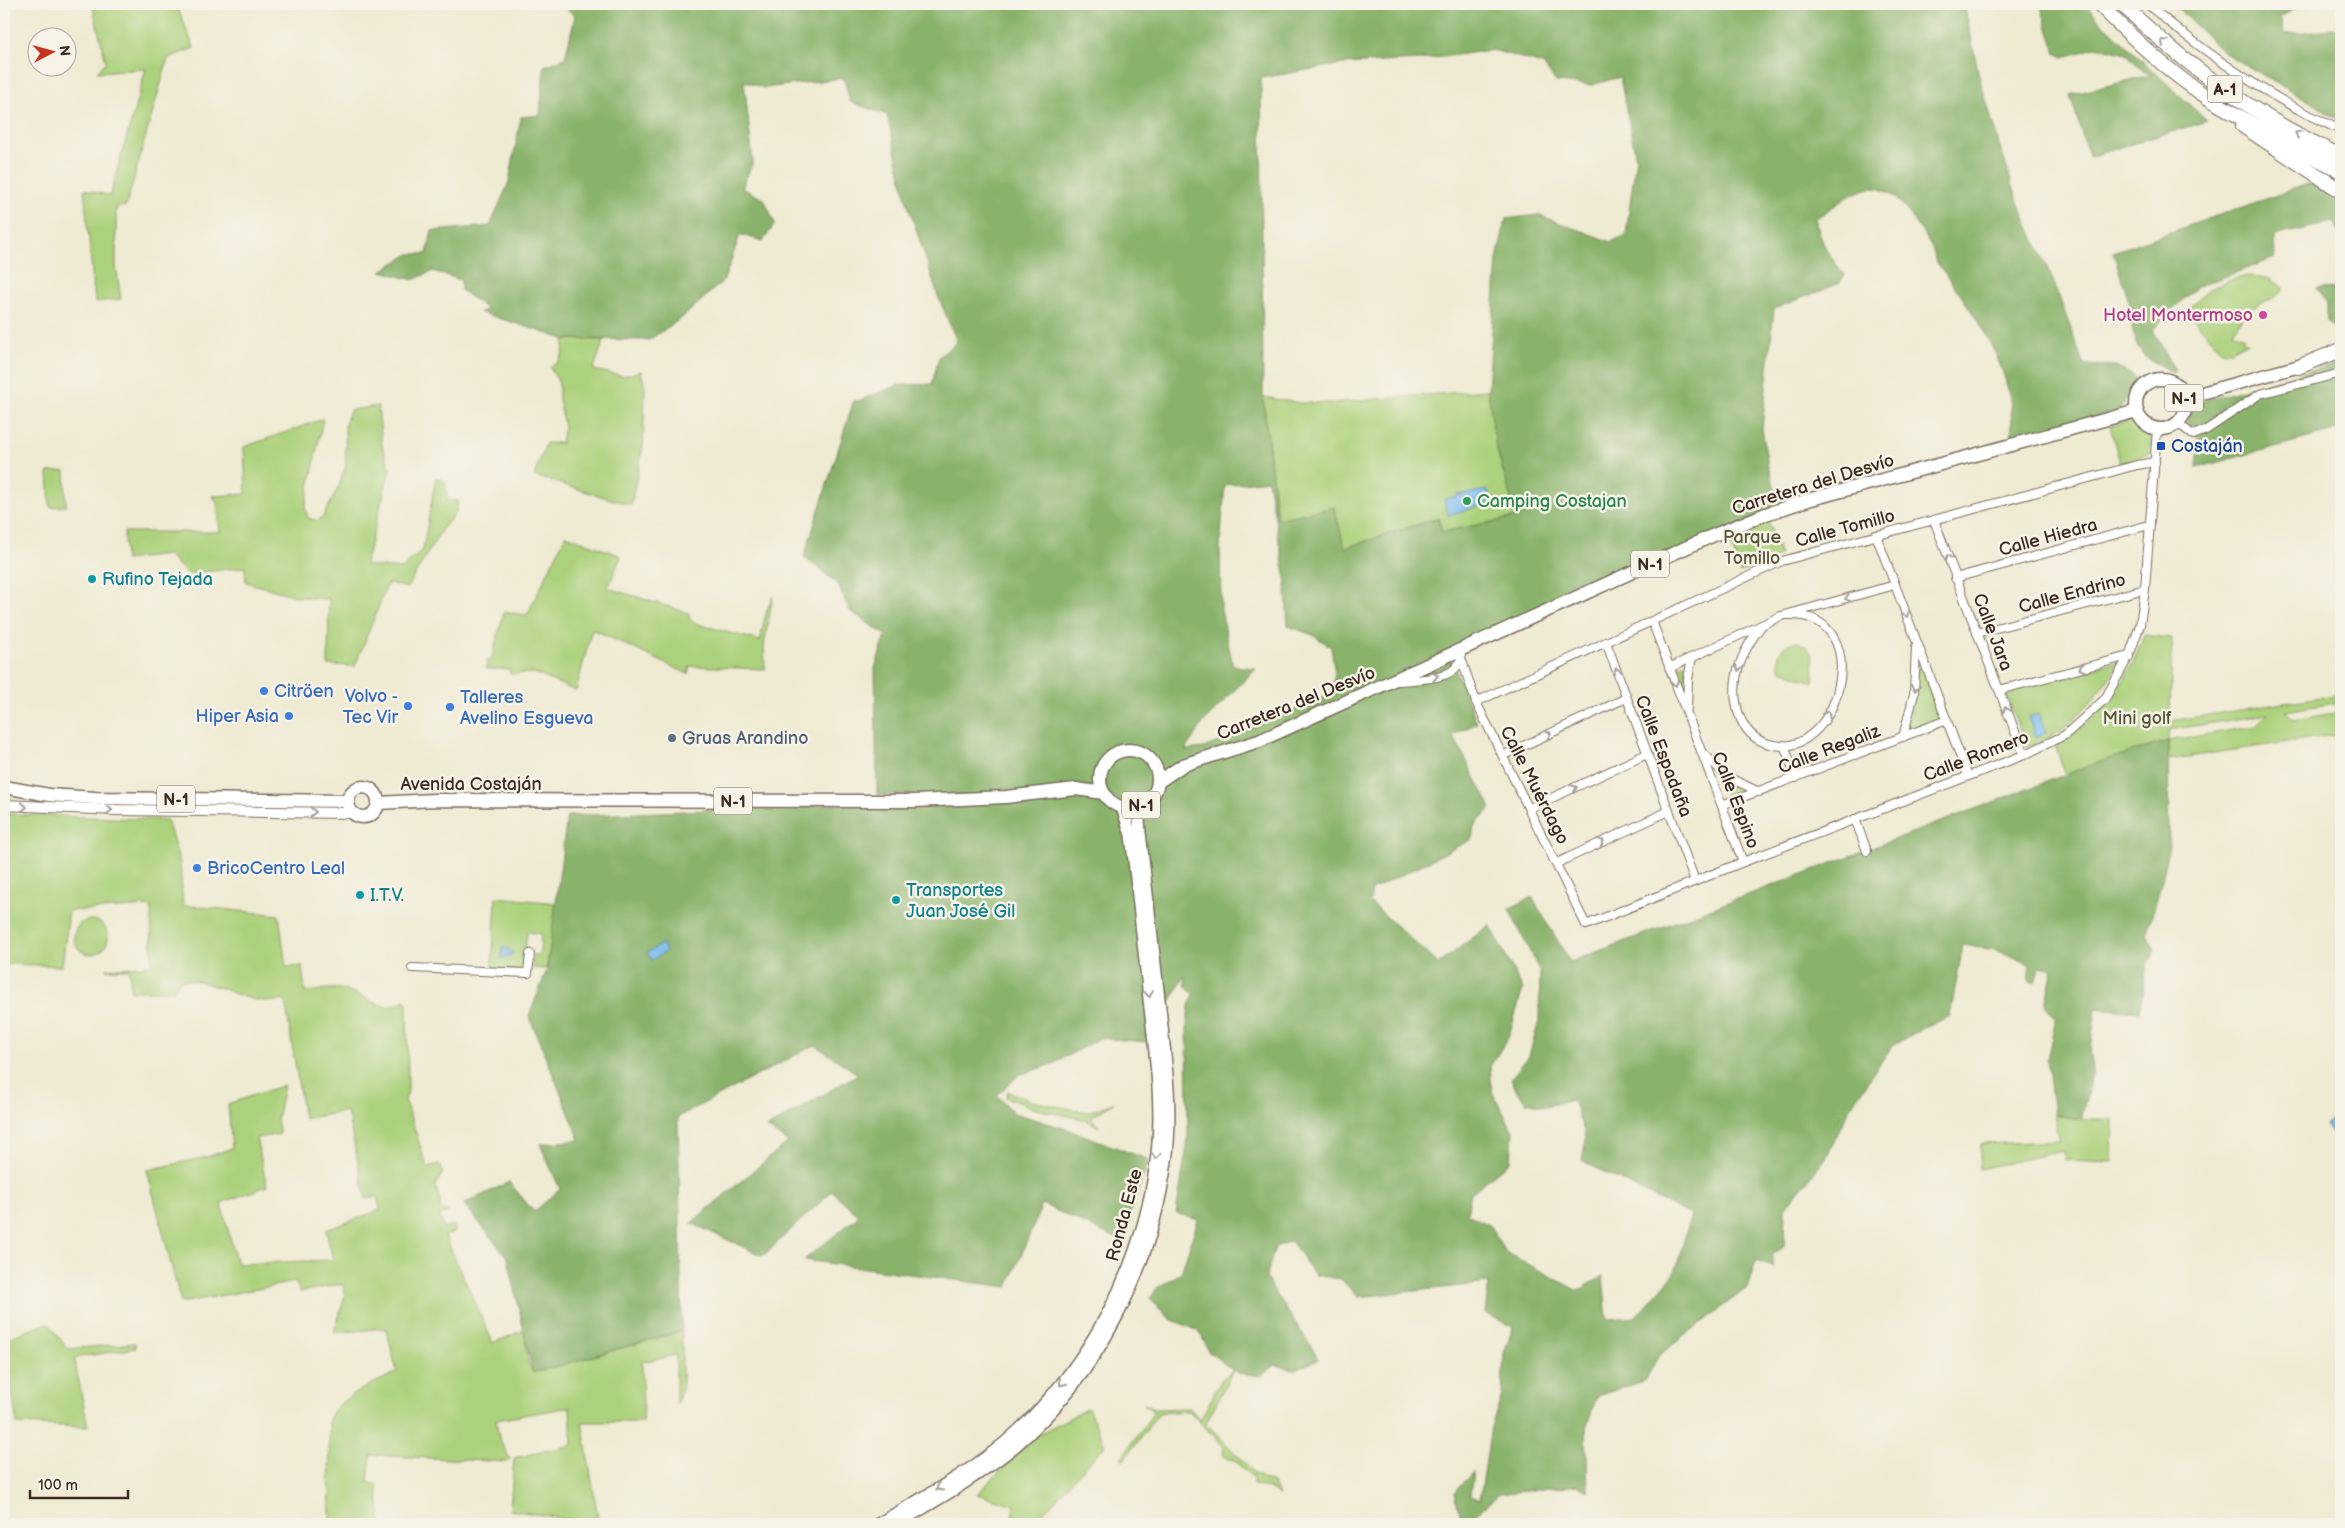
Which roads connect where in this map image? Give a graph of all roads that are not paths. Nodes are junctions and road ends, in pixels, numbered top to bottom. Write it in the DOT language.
graph roads {
  1 [pos="2099,4"];
  2 [pos="2122,4"];
  3 [pos="2146,4"];
  4 [pos="2227,110"];
  5 [pos="2341,130"];
  6 [pos="2341,156"];
  7 [pos="2341,170"];
  8 [pos="2341,190"];
  9 [pos="2341,350"];
  10 [pos="2341,356"];
  11 [pos="2298,367"];
  12 [pos="2341,373"];
  13 [pos="2184,398"];
  14 [pos="2137,411"];
  15 [pos="2178,423"];
  16 [pos="2157,429"];
  17 [pos="2155,462"];
  18 [pos="1934,520"];
  19 [pos="2149,525"];
  20 [pos="1876,536"];
  21 [pos="1956,578"];
  22 [pos="1895,586"];
  23 [pos="2145,589"];
  24 [pos="1786,615"];
  25 [pos="1652,621"];
  26 [pos="1762,625"];
  27 [pos="1977,633"];
  28 [pos="1916,640"];
  29 [pos="1606,642"];
  30 [pos="1459,655"];
  31 [pos="2129,656"];
  32 [pos="1692,658"];
  33 [pos="1669,668"];
  34 [pos="1999,690"];
  35 [pos="1626,698"];
  36 [pos="1476,702"];
  37 [pos="1688,717"];
  38 [pos="1946,720"];
  39 [pos="1903,736"];
  40 [pos="1784,745"];
  41 [pos="1700,748"];
  42 [pos="1647,754"];
  43 [pos="1504,755"];
  44 [pos="2024,755"];
  45 [pos="1152,762"];
  46 [pos="1183,765"];
  47 [pos="1101,772"];
  48 [pos="1968,776"];
  49 [pos="1796,778"];
  50 [pos="1158,782"];
  51 [pos="4,787"];
  52 [pos="1076,789"];
  53 [pos="1759,792"];
  54 [pos="1104,793"];
  55 [pos="62,802"];
  56 [pos="378,803"];
  57 [pos="1145,803"];
  58 [pos="1722,805"];
  59 [pos="4,806"];
  60 [pos="351,807"];
  61 [pos="1122,807"];
  62 [pos="1530,808"];
  63 [pos="1669,811"];
  64 [pos="1855,819"];
  65 [pos="1866,851"];
  66 [pos="1744,862"];
  67 [pos="1557,863"];
  68 [pos="1695,881"];
  69 [pos="1586,925"];
  70 [pos="530,954"];
  71 [pos="412,968"];
  72 [pos="878,1524"];
  73 [pos="896,1524"];
  1 -- 4 [label="highway, A-1"];
  6 -- 2 [label="highway, A-1, one-way"];
  3 -- 5 [label="street"];
  4 -- 7 [label="highway, A-1"];
  4 -- 8 [label="highway"];
  9 -- 11 [label="highway"];
  10 -- 11 [label="highway, N-1"];
  11 -- 13 [label="highway, N-1"];
  12 -- 15 [label="street"];
  13 -- 14 [label="highway, N-1"];
  13 -- 15 [label="highway, N-1"];
  14 -- 16 [label="highway, N-1"];
  14 -- 30 [label="highway, Carretera del Desvío / N-1"];
  15 -- 16 [label="highway, N-1"];
  16 -- 17 [label="street, Calle Romero"];
  17 -- 18 [label="street, Calle Tomillo"];
  17 -- 19 [label="street, Calle Romero"];
  18 -- 20 [label="street, Calle Tomillo"];
  21 -- 18 [label="street, Calle Jara, one-way"];
  19 -- 21 [label="street, Calle Hiedra"];
  19 -- 23 [label="street, Calle Romero"];
  20 -- 22 [label="street"];
  20 -- 25 [label="street, Calle Tomillo"];
  21 -- 27 [label="street, Calle Jara"];
  22 -- 24 [label="street, one-way"];
  22 -- 28 [label="street, one-way"];
  23 -- 27 [label="street, Calle Endrino"];
  23 -- 31 [label="street, Calle Romero"];
  24 -- 26 [label="street"];
  40 -- 24 [label="street, one-way"];
  25 -- 29 [label="street, Calle Tomillo"];
  25 -- 33 [label="street, Calle Espino"];
  26 -- 32 [label="street"];
  26 -- 40 [label="street, one-way"];
  27 -- 34 [label="street, Calle Jara"];
  28 -- 38 [label="street"];
  28 -- 39 [label="street, one-way"];
  35 -- 29 [label="street, Calle Espadaña, one-way"];
  29 -- 36 [label="street, Calle Tomillo"];
  30 -- 36 [label="street, Calle Muérdago"];
  30 -- 46 [label="highway, Carretera del Desvío / N-1"];
  31 -- 34 [label="street, one-way"];
  31 -- 44 [label="street, Calle Romero"];
  32 -- 33 [label="street"];
  32 -- 37 [label="street, Calle Espino"];
  33 -- 37 [label="street, Calle Espino, one-way"];
  44 -- 34 [label="street, Calle Jara, one-way"];
  35 -- 42 [label="street, Calle Espadaña"];
  43 -- 35 [label="street, one-way"];
  36 -- 43 [label="street, Calle Muérdago"];
  37 -- 41 [label="street, Calle Espino"];
  38 -- 39 [label="street, Calle Regaliz"];
  38 -- 48 [label="street"];
  39 -- 49 [label="street, Calle Regaliz"];
  40 -- 49 [label="street"];
  41 -- 53 [label="street, Calle Espino"];
  41 -- 58 [label="street, Calle Espino"];
  62 -- 42 [label="street, one-way"];
  42 -- 63 [label="street, Calle Espadaña"];
  43 -- 62 [label="street, Calle Muérdago"];
  44 -- 48 [label="street, Calle Romero"];
  45 -- 46 [label="highway, Carretera del Desvío / N-1"];
  45 -- 47 [label="highway, N-1"];
  45 -- 50 [label="highway, N-1"];
  46 -- 50 [label="highway, Carretera del Desvío / N-1"];
  47 -- 52 [label="highway, N-1"];
  47 -- 54 [label="highway, N-1"];
  48 -- 64 [label="street, Calle Romero"];
  49 -- 53 [label="street, Calle Regaliz"];
  50 -- 57 [label="highway, N-1"];
  51 -- 55 [label="highway"];
  52 -- 54 [label="highway, N-1"];
  52 -- 56 [label="highway, Avenida Costaján / N-1"];
  53 -- 58 [label="street, Calle Regaliz"];
  54 -- 61 [label="highway, N-1"];
  59 -- 55 [label="street, one-way"];
  55 -- 60 [label="highway, N-1"];
  56 -- 60 [label="highway, N-1"];
  56 -- 60 [label="highway"];
  57 -- 61 [label="highway, N-1"];
  57 -- 73 [label="main road, Ronda Este"];
  58 -- 66 [label="street, Calle Espino"];
  61 -- 72 [label="main road, Ronda Este, one-way"];
  62 -- 67 [label="street, Calle Muérdago"];
  67 -- 63 [label="street, one-way"];
  63 -- 68 [label="street, Calle Espadaña"];
  64 -- 65 [label="street"];
  64 -- 66 [label="street, Calle Romero"];
  66 -- 68 [label="street, Calle Romero"];
  67 -- 69 [label="street, Calle Muérdago"];
  68 -- 69 [label="street, Calle Romero"];
  70 -- 71 [label="street"];
}
